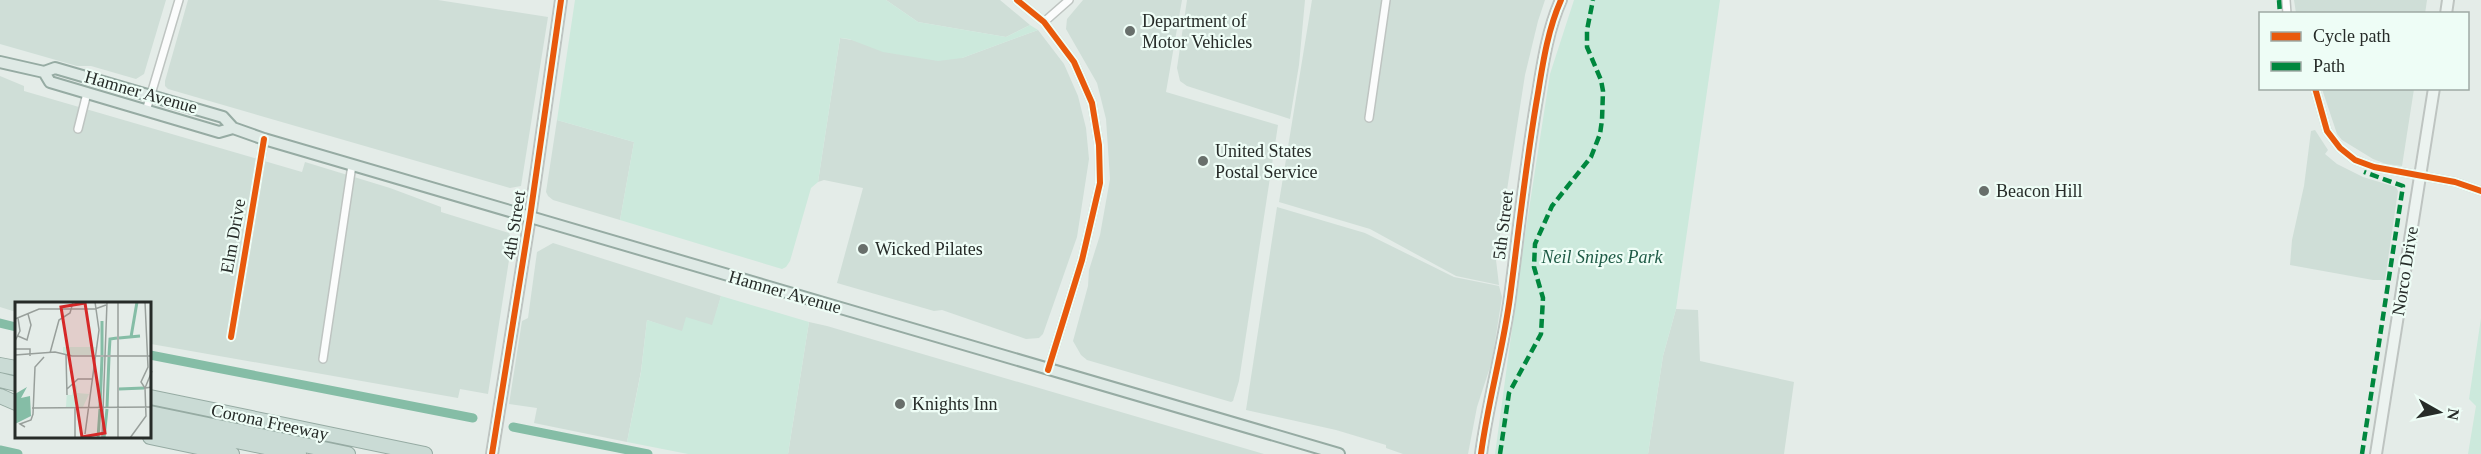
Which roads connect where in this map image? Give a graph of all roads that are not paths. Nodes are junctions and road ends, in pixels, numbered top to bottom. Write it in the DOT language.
graph roads {
  1 [pos="179,0"];
  2 [pos="561,0"];
  3 [pos="1017,0"];
  4 [pos="1069,0"];
  5 [pos="1386,0"];
  6 [pos="1561,0"];
  7 [pos="1044,22"];
  8 [pos="0,62"];
  9 [pos="44,72"];
  10 [pos="2316,90"];
  11 [pos="2434,90"];
  12 [pos="87,93"];
  13 [pos="151,95"];
  14 [pos="146,111"];
  15 [pos="1369,118"];
  16 [pos="233,128"];
  17 [pos="78,129"];
  18 [pos="264,139"];
  19 [pos="352,165"];
  20 [pos="2420,176"];
  21 [pos="2481,191"];
  22 [pos="531,217"];
  23 [pos="231,337"];
  24 [pos="323,359"];
  25 [pos="0,365"];
  26 [pos="15,368"];
  27 [pos="1048,370"];
  28 [pos="0,373"];
  29 [pos="15,374"];
  30 [pos="0,380"];
  31 [pos="15,384"];
  32 [pos="0,389"];
  33 [pos="15,393"];
  34 [pos="0,396"];
  35 [pos="152,397"];
  36 [pos="15,403"];
  37 [pos="0,404"];
  38 [pos="15,408"];
  39 [pos="152,413"];
  40 [pos="152,423"];
  41 [pos="152,436"];
  42 [pos="493,449"];
  43 [pos="232,454"];
  44 [pos="299,454"];
  45 [pos="348,454"];
  46 [pos="425,454"];
  47 [pos="1339,454"];
  48 [pos="1481,454"];
  49 [pos="2376,454"];
  1 -- 13 [label="street"];
  2 -- 22 [label="street, 4th Street"];
  3 -- 7 [label="street"];
  4 -- 7 [label="street"];
  5 -- 15 [label="street"];
  6 -- 48 [label="street, 5th Street"];
  7 -- 27 [label="street"];
  8 -- 9 [label="main road, Hamner Avenue"];
  9 -- 12 [label="main road, Hamner Avenue"];
  9 -- 13 [label="main road, Hamner Avenue"];
  10 -- 20 [label="street"];
  11 -- 20 [label="street, Norco Drive"];
  12 -- 14 [label="main road, Hamner Avenue"];
  12 -- 17 [label="street"];
  13 -- 14 [label="street"];
  13 -- 16 [label="main road, Hamner Avenue"];
  14 -- 16 [label="main road, Hamner Avenue"];
  16 -- 18 [label="main road, Hamner Avenue"];
  18 -- 19 [label="main road, Hamner Avenue"];
  18 -- 23 [label="street, Elm Drive"];
  19 -- 22 [label="main road, Hamner Avenue"];
  19 -- 24 [label="street"];
  20 -- 21 [label="street"];
  20 -- 49 [label="street, Norco Drive"];
  22 -- 27 [label="main road, Hamner Avenue"];
  22 -- 42 [label="street, 4th Street"];
  25 -- 26 [label="highway"];
  27 -- 47 [label="main road, Hamner Avenue"];
  28 -- 29 [label="highway"];
  30 -- 31 [label="highway"];
  32 -- 33 [label="highway"];
  34 -- 36 [label="highway"];
  35 -- 46 [label="highway, Corona Freeway"];
  37 -- 38 [label="highway"];
  39 -- 45 [label="highway"];
  40 -- 44 [label="highway"];
  41 -- 43 [label="highway"];
}
